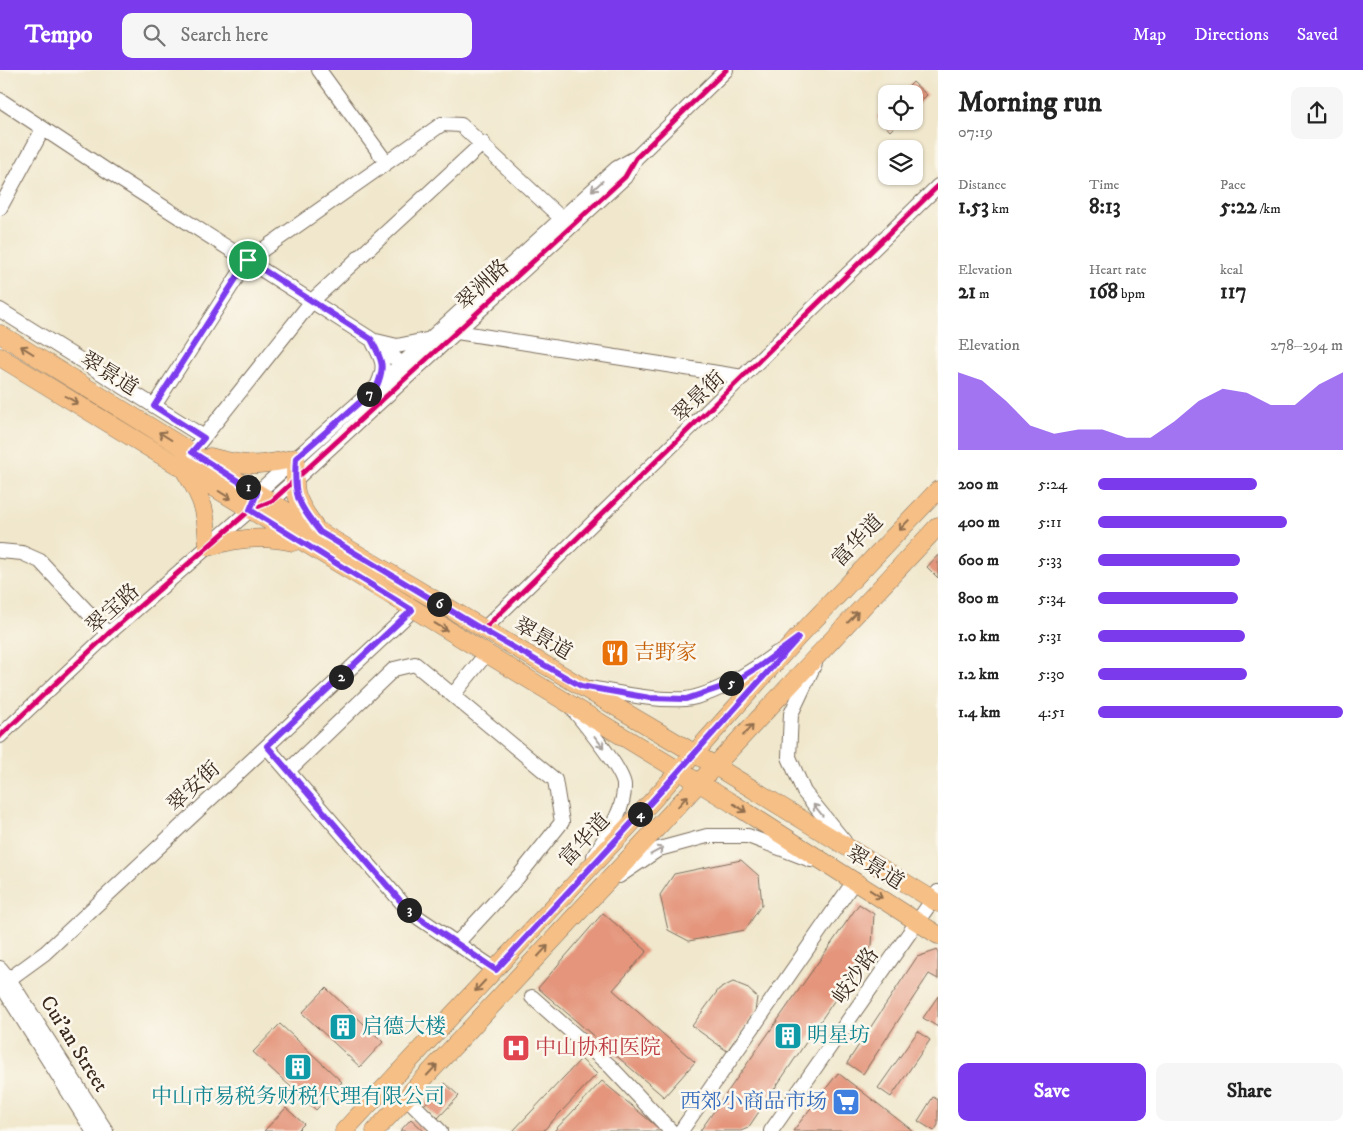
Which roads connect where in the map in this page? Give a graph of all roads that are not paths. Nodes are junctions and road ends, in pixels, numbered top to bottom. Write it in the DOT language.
graph roads {
  1 [pos="319,70"];
  2 [pos="726,70"];
  3 [pos="0,100"];
  4 [pos="43,129"];
  5 [pos="483,143"];
  6 [pos="636,158"];
  7 [pos="386,162"];
  8 [pos="938,186"];
  9 [pos="0,208"];
  10 [pos="561,218"];
  11 [pos="248,260"];
  12 [pos="312,301"];
  13 [pos="0,310"];
  14 [pos="457,332"];
  15 [pos="0,334"];
  16 [pos="371,339"];
  17 [pos="430,339"];
  18 [pos="0,357"];
  19 [pos="407,369"];
  20 [pos="743,377"];
  21 [pos="376,388"];
  22 [pos="154,406"];
  23 [pos="204,438"];
  24 [pos="192,452"];
  25 [pos="296,458"];
  26 [pos="183,468"];
  27 [pos="294,480"];
  28 [pos="938,490"];
  29 [pos="264,497"];
  30 [pos="250,510"];
  31 [pos="938,526"];
  32 [pos="320,532"];
  33 [pos="307,545"];
  34 [pos="208,547"];
  35 [pos="0,551"];
  36 [pos="412,610"];
  37 [pos="483,630"];
  38 [pos="108,634"];
  39 [pos="798,638"];
  40 [pos="820,652"];
  41 [pos="486,654"];
  42 [pos="581,686"];
  43 [pos="453,695"];
  44 [pos="568,704"];
  45 [pos="0,736"];
  46 [pos="267,746"];
  47 [pos="694,753"];
  48 [pos="716,766"];
  49 [pos="288,771"];
  50 [pos="677,771"];
  51 [pos="698,784"];
  52 [pos="849,848"];
  53 [pos="834,869"];
  54 [pos="585,873"];
  55 [pos="855,880"];
  56 [pos="602,888"];
  57 [pos="936,898"];
  58 [pos="918,922"];
  59 [pos="938,934"];
  60 [pos="457,943"];
  61 [pos="496,970"];
  62 [pos="3,979"];
  63 [pos="532,997"];
  64 [pos="406,1097"];
  65 [pos="93,1131"];
  66 [pos="106,1131"];
  67 [pos="344,1131"];
  68 [pos="375,1131"];
  69 [pos="440,1131"];
  70 [pos="671,1131"];
  71 [pos="681,1131"];
  72 [pos="771,1131"];
  1 -- 7 [label="street"];
  2 -- 6 [label="street, 翠洲路"];
  3 -- 4 [label="street"];
  4 -- 9 [label="street"];
  4 -- 11 [label="street"];
  5 -- 7 [label="street"];
  5 -- 10 [label="street"];
  5 -- 12 [label="street"];
  6 -- 10 [label="street, 翠洲路, one-way"];
  6 -- 14 [label="street, 翠洲路"];
  7 -- 11 [label="street"];
  8 -- 20 [label="street, 翠景街"];
  10 -- 17 [label="street, 翠洲路"];
  11 -- 12 [label="street"];
  11 -- 22 [label="street"];
  12 -- 16 [label="street"];
  12 -- 23 [label="street"];
  13 -- 22 [label="street"];
  14 -- 19 [label="street, 翠洲路"];
  14 -- 20 [label="street"];
  24 -- 15 [label="main road, 翠景道, one-way"];
  16 -- 17 [label="street"];
  16 -- 19 [label="street"];
  16 -- 21 [label="street"];
  17 -- 19 [label="street, 翠洲路"];
  18 -- 26 [label="main road, 翠景道, one-way"];
  19 -- 21 [label="street, 翠洲路"];
  19 -- 27 [label="street, 翠洲路"];
  20 -- 37 [label="street, 翠景街"];
  21 -- 25 [label="street, 翠洲路"];
  22 -- 23 [label="street"];
  23 -- 24 [label="street"];
  24 -- 25 [label="main road"];
  24 -- 29 [label="main road, 翠景道"];
  25 -- 27 [label="main road"];
  25 -- 29 [label="street, 翠洲路"];
  26 -- 30 [label="main road, 翠景道, one-way"];
  26 -- 34 [label="main road"];
  27 -- 29 [label="street, 翠洲路"];
  27 -- 32 [label="main road"];
  28 -- 39 [label="main road, 富华道, one-way"];
  29 -- 30 [label="street, 翠洲路"];
  29 -- 32 [label="main road, 翠景道"];
  30 -- 33 [label="main road, 翠景道"];
  30 -- 34 [label="street, 翠宝路"];
  40 -- 31 [label="main road, one-way"];
  32 -- 37 [label="main road, 翠景道"];
  33 -- 34 [label="main road"];
  33 -- 36 [label="main road, 翠景道"];
  34 -- 38 [label="street, 翠宝路"];
  35 -- 38 [label="street"];
  36 -- 41 [label="main road, 翠景道, one-way"];
  36 -- 46 [label="street, 翠安街"];
  37 -- 42 [label="main road, 翠景道"];
  38 -- 45 [label="street, 翠宝路"];
  39 -- 42 [label="street"];
  39 -- 47 [label="main road, 富华道"];
  48 -- 40 [label="main road, one-way"];
  52 -- 40 [label="street, one-way"];
  41 -- 43 [label="street"];
  41 -- 44 [label="main road, 翠景道"];
  42 -- 47 [label="main road, 翠景道"];
  43 -- 49 [label="street"];
  43 -- 60 [label="street"];
  44 -- 50 [label="main road, 翠景道"];
  44 -- 54 [label="street, one-way"];
  46 -- 49 [label="street"];
  46 -- 62 [label="street, 翠安街"];
  47 -- 48 [label="main road, 翠景道"];
  47 -- 50 [label="main road, 富华道"];
  48 -- 51 [label="main road"];
  48 -- 52 [label="main road, 翠景道"];
  49 -- 60 [label="street"];
  50 -- 51 [label="main road, 翠景道"];
  50 -- 54 [label="main road, 富华道"];
  51 -- 53 [label="main road, 翠景道, one-way"];
  56 -- 51 [label="main road, one-way"];
  52 -- 57 [label="main road, 翠景道"];
  53 -- 55 [label="main road, 翠景道"];
  56 -- 53 [label="street, one-way"];
  54 -- 61 [label="main road, 富华道"];
  55 -- 58 [label="main road, 翠景道, one-way"];
  55 -- 71 [label="street"];
  64 -- 56 [label="main road, one-way"];
  57 -- 58 [label="street, 岐沙路"];
  58 -- 59 [label="main road, 翠景道"];
  58 -- 72 [label="street, 岐沙路"];
  60 -- 61 [label="street"];
  61 -- 67 [label="main road, 富华道, one-way"];
  62 -- 65 [label="street, Cui'an Street"];
  62 -- 66 [label="street, Cui'an Street"];
  63 -- 70 [label="street"];
  64 -- 68 [label="main road"];
  64 -- 69 [label="street"];
}
